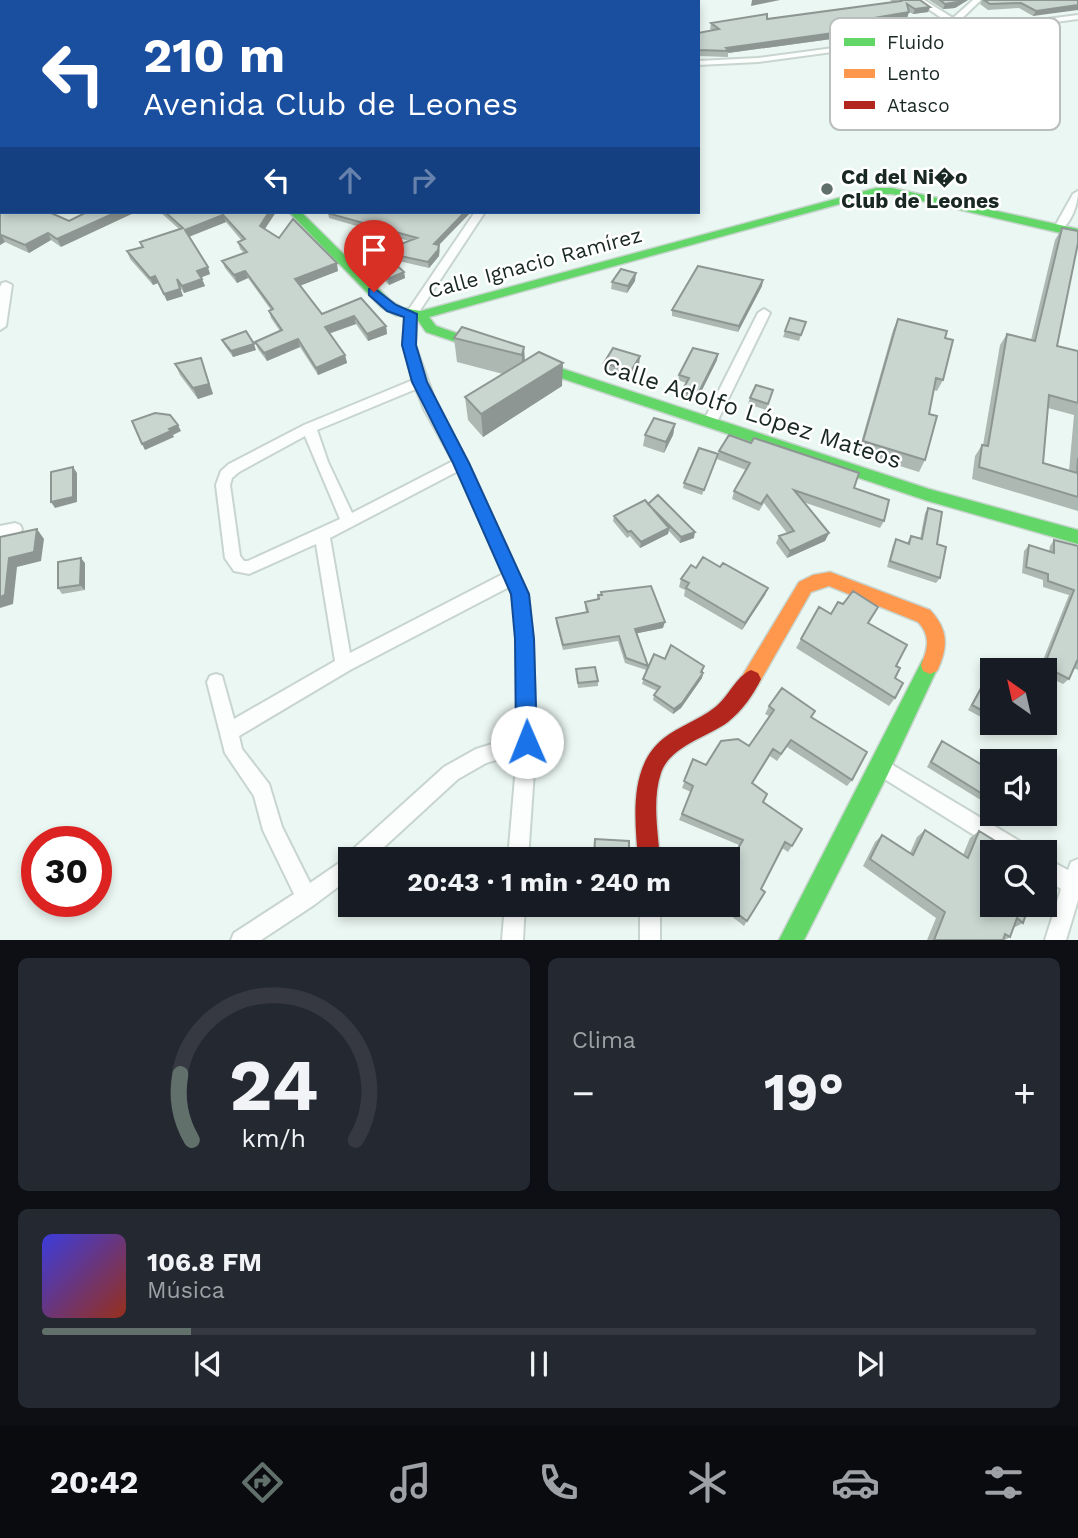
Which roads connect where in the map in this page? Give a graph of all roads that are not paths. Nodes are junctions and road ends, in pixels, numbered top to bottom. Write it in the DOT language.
graph roads {
  1 [pos="919,0"];
  2 [pos="977,0"];
  3 [pos="1078,17"];
  4 [pos="948,18"];
  5 [pos="958,18"];
  6 [pos="1060,19"];
  7 [pos="830,50"];
  8 [pos="700,62"];
  9 [pos="1078,194"];
  10 [pos="297,214"];
  11 [pos="479,214"];
  12 [pos="1059,228"];
  13 [pos="1078,233"];
  14 [pos="6,285"];
  15 [pos="764,313"];
  16 [pos="416,315"];
  17 [pos="0,326"];
  18 [pos="490,349"];
  19 [pos="527,362"];
  20 [pos="420,382"];
  21 [pos="710,422"];
  22 [pos="309,428"];
  23 [pos="461,463"];
  24 [pos="348,521"];
  25 [pos="321,535"];
  26 [pos="1078,537"];
  27 [pos="513,577"];
  28 [pos="344,665"];
  29 [pos="216,682"];
  30 [pos="228,732"];
  31 [pos="527,742"];
  32 [pos="881,767"];
  33 [pos="999,840"];
  34 [pos="370,847"];
  35 [pos="519,847"];
  36 [pos="649,847"];
  37 [pos="1057,872"];
  38 [pos="338,875"];
  39 [pos="1075,877"];
  40 [pos="307,898"];
  41 [pos="514,917"];
  42 [pos="650,917"];
  43 [pos="241,940"];
  44 [pos="512,940"];
  45 [pos="650,940"];
  46 [pos="791,940"];
  47 [pos="1055,940"];
  1 -- 4 [label="street"];
  2 -- 5 [label="street"];
  3 -- 6 [label="street"];
  7 -- 8 [label="street"];
  9 -- 12 [label="street"];
  10 -- 16 [label="street"];
  11 -- 16 [label="street"];
  12 -- 13 [label="street, Calle Ignacio Ramírez"];
  12 -- 16 [label="street, Calle Ignacio Ramírez"];
  14 -- 17 [label="street"];
  15 -- 21 [label="street"];
  16 -- 18 [label="street"];
  16 -- 20 [label="street"];
  19 -- 21 [label="street, Calle Adolfo López Mateos"];
  20 -- 22 [label="street"];
  20 -- 23 [label="street"];
  21 -- 26 [label="street, Calle Adolfo López Mateos"];
  22 -- 24 [label="street"];
  22 -- 25 [label="street"];
  23 -- 24 [label="street"];
  23 -- 27 [label="street"];
  24 -- 25 [label="street"];
  25 -- 28 [label="street"];
  27 -- 28 [label="street"];
  27 -- 31 [label="street"];
  28 -- 30 [label="street"];
  29 -- 30 [label="street"];
  30 -- 40 [label="street"];
  31 -- 34 [label="street"];
  31 -- 35 [label="street"];
  32 -- 33 [label="street"];
  32 -- 36 [label="street"];
  32 -- 46 [label="street"];
  37 -- 39 [label="street"];
  38 -- 40 [label="street"];
  39 -- 47 [label="street"];
  40 -- 43 [label="street"];
  41 -- 44 [label="street"];
  42 -- 45 [label="street"];
}
